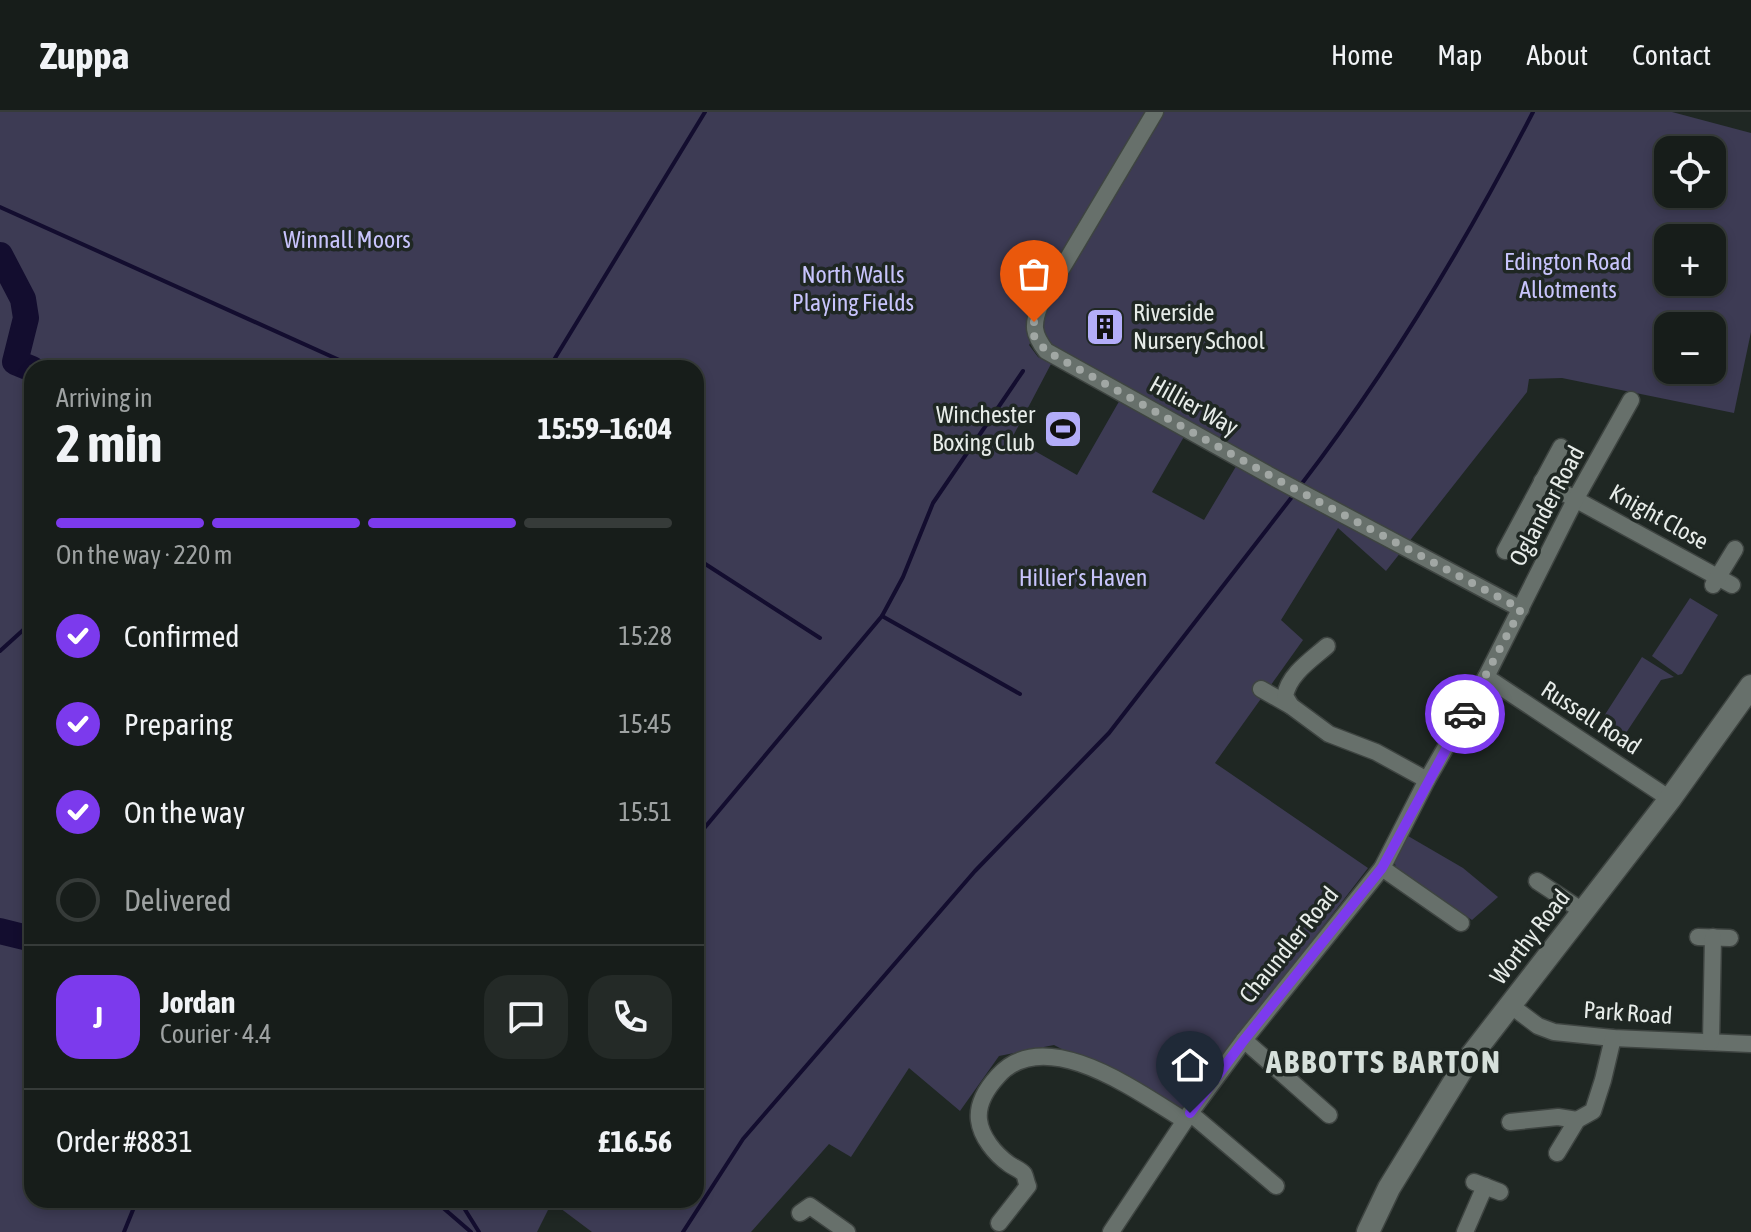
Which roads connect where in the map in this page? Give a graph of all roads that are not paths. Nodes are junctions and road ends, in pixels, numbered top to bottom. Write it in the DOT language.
graph roads {
  1 [pos="1155,112"];
  2 [pos="1631,400"];
  3 [pos="1561,447"];
  4 [pos="1542,481"];
  5 [pos="1576,498"];
  6 [pos="1735,549"];
  7 [pos="1505,551"];
  8 [pos="1521,609"];
  9 [pos="1327,646"];
  10 [pos="1486,677"];
  11 [pos="1751,686"];
  12 [pos="1261,689"];
  13 [pos="1291,706"];
  14 [pos="1427,780"];
  15 [pos="1670,799"];
  16 [pos="1382,868"];
  17 [pos="1537,881"];
  18 [pos="1584,912"];
  19 [pos="1461,923"];
  20 [pos="1714,937"];
  21 [pos="1510,1005"];
  22 [pos="1613,1038"];
  23 [pos="1244,1040"];
  24 [pos="1711,1042"];
  25 [pos="1751,1044"];
  26 [pos="1329,1115"];
  27 [pos="1187,1116"];
  28 [pos="1577,1120"];
  29 [pos="1510,1122"];
  30 [pos="1557,1153"];
  31 [pos="1276,1186"];
  32 [pos="1486,1187"];
  33 [pos="800,1213"];
  34 [pos="999,1223"];
  35 [pos="847,1232"];
  36 [pos="1111,1232"];
  37 [pos="1368,1232"];
  38 [pos="1465,1232"];
  1 -- 8 [label="street, Hillier Way"];
  2 -- 5 [label="street, Oglander Road"];
  3 -- 4 [label="street"];
  4 -- 5 [label="street, Knight Close"];
  4 -- 7 [label="street"];
  5 -- 6 [label="street, Knight Close"];
  5 -- 8 [label="street, Oglander Road"];
  8 -- 10 [label="street, Oglander Road"];
  9 -- 13 [label="street"];
  10 -- 14 [label="street, Chaundler Road"];
  10 -- 15 [label="street, Russell Road"];
  11 -- 15 [label="main road, Worthy Road"];
  12 -- 13 [label="street"];
  13 -- 14 [label="street"];
  14 -- 16 [label="street, Chaundler Road"];
  15 -- 18 [label="main road, Worthy Road"];
  16 -- 19 [label="street"];
  16 -- 23 [label="street, Chaundler Road"];
  17 -- 18 [label="street"];
  18 -- 21 [label="main road, Worthy Road"];
  20 -- 24 [label="street"];
  21 -- 22 [label="street, Park Road"];
  21 -- 37 [label="main road, Worthy Road"];
  22 -- 24 [label="street, Park Road"];
  22 -- 28 [label="street"];
  23 -- 26 [label="street"];
  23 -- 27 [label="street, Chaundler Road"];
  24 -- 25 [label="street, Park Road"];
  27 -- 31 [label="street"];
  27 -- 34 [label="street"];
  27 -- 36 [label="street, Chaundler Road"];
  28 -- 29 [label="street"];
  28 -- 30 [label="street"];
  32 -- 38 [label="street"];
  33 -- 35 [label="street"];
}
